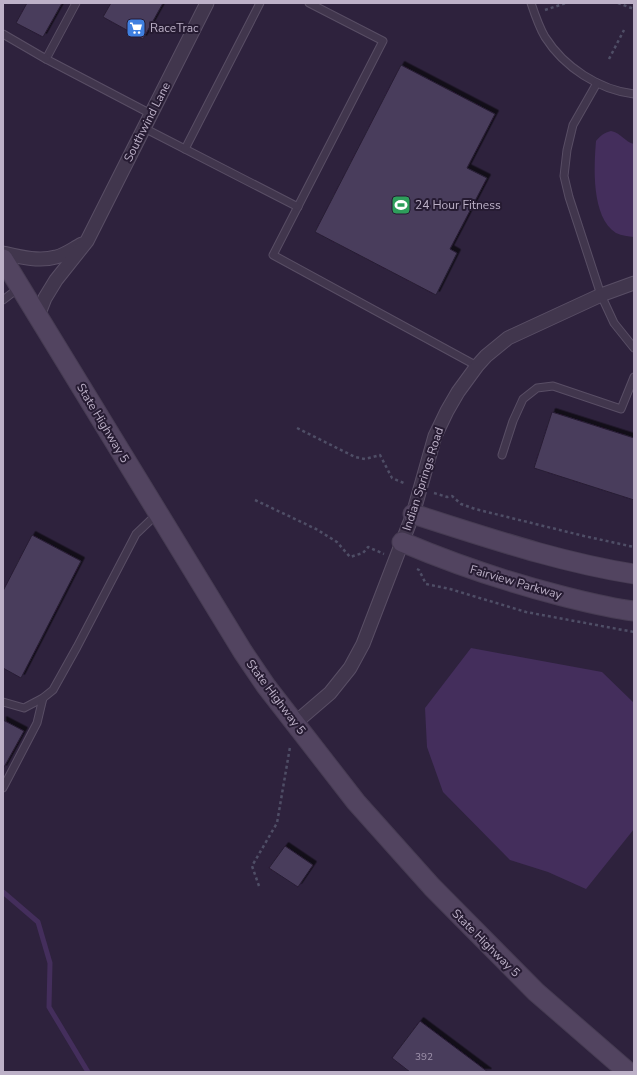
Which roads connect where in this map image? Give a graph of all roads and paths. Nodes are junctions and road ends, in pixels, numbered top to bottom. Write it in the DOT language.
graph roads {
  1 [pos="76,3"];
  2 [pos="207,3"];
  3 [pos="260,3"];
  4 [pos="310,3"];
  5 [pos="531,3"];
  6 [pos="566,3"];
  7 [pos="618,3"];
  8 [pos="634,9"];
  9 [pos="535,14"];
  10 [pos="624,30"];
  11 [pos="3,34"];
  12 [pos="46,58"];
  13 [pos="609,59"];
  14 [pos="597,83"];
  15 [pos="634,94"];
  16 [pos="151,114"];
  17 [pos="144,128"];
  18 [pos="185,149"];
  19 [pos="298,207"];
  20 [pos="87,241"];
  21 [pos="3,253"];
  22 [pos="3,259"];
  23 [pos="634,283"];
  24 [pos="20,287"];
  25 [pos="601,295"];
  26 [pos="3,300"];
  27 [pos="38,316"];
  28 [pos="634,348"];
  29 [pos="476,366"];
  30 [pos="634,377"];
  31 [pos="297,428"];
  32 [pos="502,455"];
  33 [pos="420,489"];
  34 [pos="158,513"];
  35 [pos="413,514"];
  36 [pos="402,542"];
  37 [pos="634,547"];
  38 [pos="634,574"];
  39 [pos="634,611"];
  40 [pos="43,698"];
  41 [pos="3,702"];
  42 [pos="295,723"];
  43 [pos="3,788"];
  44 [pos="260,886"];
  45 [pos="628,1072"];
  1 -- 12 [label="lane"];
  2 -- 16 [label="street, Southwind Lane"];
  3 -- 18 [label="lane"];
  4 -- 19 [label="lane"];
  5 -- 9 [label="lane"];
  6 -- 9 [label="path"];
  7 -- 8 [label="path"];
  9 -- 14 [label="lane"];
  10 -- 13 [label="path"];
  11 -- 12 [label="lane"];
  12 -- 16 [label="lane"];
  14 -- 15 [label="lane"];
  14 -- 25 [label="lane"];
  16 -- 17 [label="street, Southwind Lane"];
  17 -- 18 [label="lane"];
  17 -- 20 [label="street, Southwind Lane"];
  18 -- 19 [label="lane"];
  19 -- 29 [label="lane"];
  20 -- 21 [label="street"];
  20 -- 27 [label="street, Southwind Lane"];
  22 -- 24 [label="main road, State Highway 5"];
  23 -- 25 [label="street, Indian Springs Road"];
  24 -- 26 [label="lane"];
  24 -- 27 [label="main road, State Highway 5"];
  25 -- 28 [label="lane"];
  25 -- 29 [label="street, Indian Springs Road"];
  27 -- 34 [label="main road, State Highway 5"];
  29 -- 33 [label="street, Indian Springs Road"];
  30 -- 32 [label="lane"];
  31 -- 33 [label="path"];
  33 -- 35 [label="street, Indian Springs Road"];
  33 -- 37 [label="path"];
  34 -- 40 [label="lane"];
  34 -- 42 [label="main road, State Highway 5"];
  35 -- 36 [label="street, Indian Springs Road"];
  35 -- 38 [label="main road"];
  36 -- 39 [label="main road, Fairview Parkway"];
  36 -- 42 [label="street, Indian Springs Road"];
  40 -- 41 [label="lane"];
  40 -- 43 [label="lane"];
  42 -- 44 [label="path"];
  42 -- 45 [label="main road, State Highway 5"];
}
